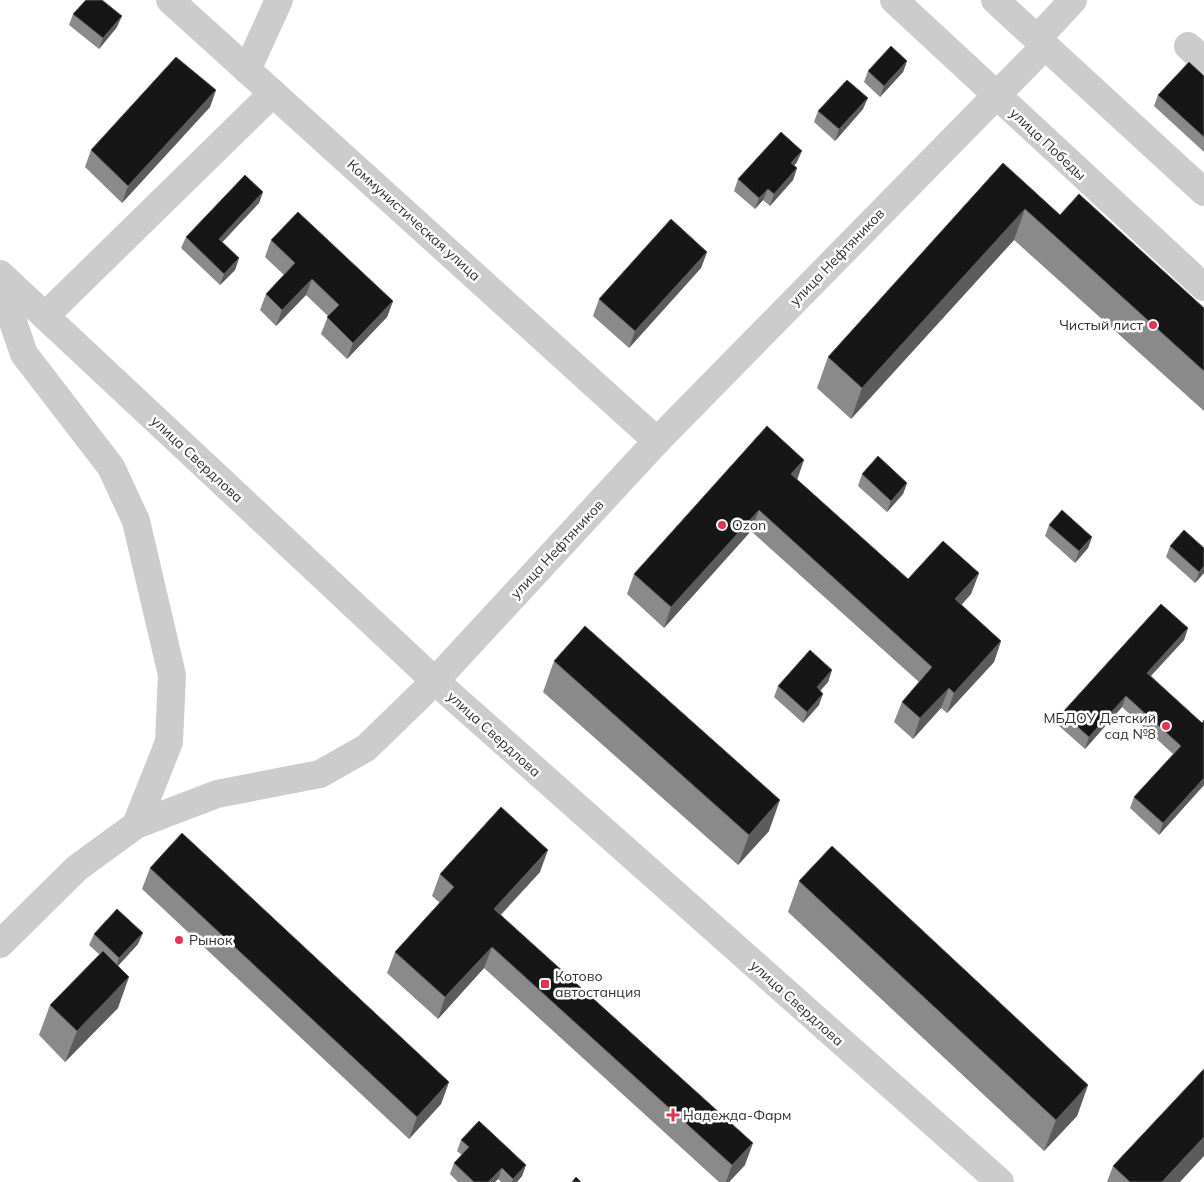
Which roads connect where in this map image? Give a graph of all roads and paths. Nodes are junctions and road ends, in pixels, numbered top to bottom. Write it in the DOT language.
graph roads {
  1 [pos="170,0"];
  2 [pos="279,0"];
  3 [pos="894,0"];
  4 [pos="995,0"];
  5 [pos="1073,0"];
  6 [pos="1041,42"];
  7 [pos="247,70"];
  8 [pos="273,93"];
  9 [pos="996,96"];
  10 [pos="1204,192"];
  11 [pos="0,274"];
  12 [pos="0,284"];
  13 [pos="1204,287"];
  14 [pos="45,316"];
  15 [pos="657,441"];
  16 [pos="435,681"];
  17 [pos="136,825"];
  18 [pos="0,944"];
  19 [pos="1000,1182"];
  1 -- 7 [label="street, Коммунистическая улица"];
  2 -- 7 [label="street"];
  3 -- 9 [label="street, улица Победы"];
  4 -- 6 [label="street"];
  5 -- 6 [label="street, улица Нефтяников"];
  6 -- 9 [label="street, улица Нефтяников"];
  6 -- 10 [label="street"];
  7 -- 8 [label="street, Коммунистическая улица"];
  8 -- 14 [label="street"];
  8 -- 15 [label="street, Коммунистическая улица"];
  9 -- 13 [label="street, улица Победы"];
  9 -- 15 [label="street, улица Нефтяников"];
  11 -- 14 [label="street, улица Свердлова"];
  12 -- 17 [label="street"];
  14 -- 16 [label="street, улица Свердлова"];
  15 -- 16 [label="street, улица Нефтяников"];
  16 -- 17 [label="street, улица Нефтяников"];
  16 -- 19 [label="street, улица Свердлова"];
  17 -- 18 [label="street, улица Нефтяников"];
}
